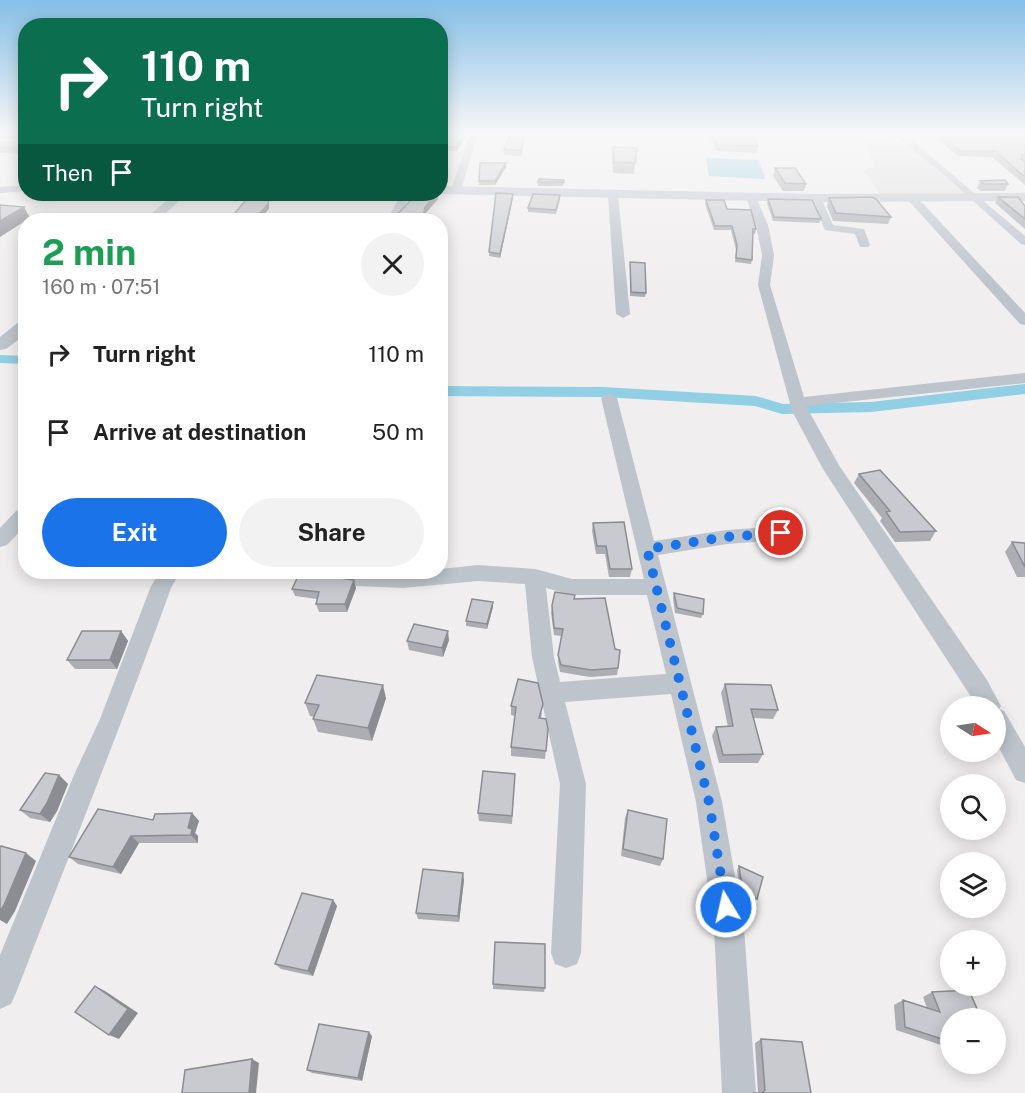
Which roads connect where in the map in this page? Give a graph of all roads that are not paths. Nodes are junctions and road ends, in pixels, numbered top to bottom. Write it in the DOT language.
graph roads {
  1 [pos="458,184"];
  2 [pos="961,184"];
  3 [pos="18,188"];
  4 [pos="0,189"];
  5 [pos="448,190"];
  6 [pos="456,190"];
  7 [pos="613,195"];
  8 [pos="752,197"];
  9 [pos="977,197"];
  10 [pos="1025,197"];
  11 [pos="816,198"];
  12 [pos="912,198"];
  13 [pos="173,201"];
  14 [pos="158,213"];
  15 [pos="1025,242"];
  16 [pos="864,245"];
  17 [pos="623,314"];
  18 [pos="1025,321"];
  19 [pos="18,331"];
  20 [pos="0,345"];
  21 [pos="1025,378"];
  22 [pos="802,399"];
  23 [pos="610,401"];
  24 [pos="18,521"];
  25 [pos="781,533"];
  26 [pos="0,540"];
  27 [pos="647,549"];
  28 [pos="448,576"];
  29 [pos="535,577"];
  30 [pos="166,579"];
  31 [pos="380,579"];
  32 [pos="414,579"];
  33 [pos="656,587"];
  34 [pos="680,683"];
  35 [pos="551,693"];
  36 [pos="984,696"];
  37 [pos="1006,736"];
  38 [pos="1025,771"];
  39 [pos="566,953"];
  40 [pos="0,993"];
  41 [pos="739,1093"];
  1 -- 6 [label="street"];
  2 -- 9 [label="street"];
  3 -- 4 [label="street"];
  5 -- 6 [label="main road"];
  6 -- 7 [label="main road"];
  7 -- 8 [label="main road"];
  7 -- 17 [label="street"];
  8 -- 11 [label="main road"];
  8 -- 22 [label="street"];
  9 -- 10 [label="main road"];
  9 -- 12 [label="main road"];
  9 -- 15 [label="street"];
  11 -- 12 [label="main road"];
  11 -- 16 [label="street"];
  12 -- 18 [label="street"];
  13 -- 14 [label="street"];
  19 -- 20 [label="street"];
  21 -- 22 [label="street"];
  22 -- 36 [label="street"];
  23 -- 27 [label="street"];
  24 -- 26 [label="street"];
  25 -- 27 [label="street"];
  27 -- 33 [label="street"];
  28 -- 29 [label="street"];
  29 -- 33 [label="street"];
  29 -- 35 [label="street"];
  30 -- 40 [label="street"];
  31 -- 32 [label="street"];
  33 -- 34 [label="street"];
  34 -- 35 [label="street"];
  34 -- 41 [label="street"];
  35 -- 39 [label="street"];
  37 -- 38 [label="street"];
}
